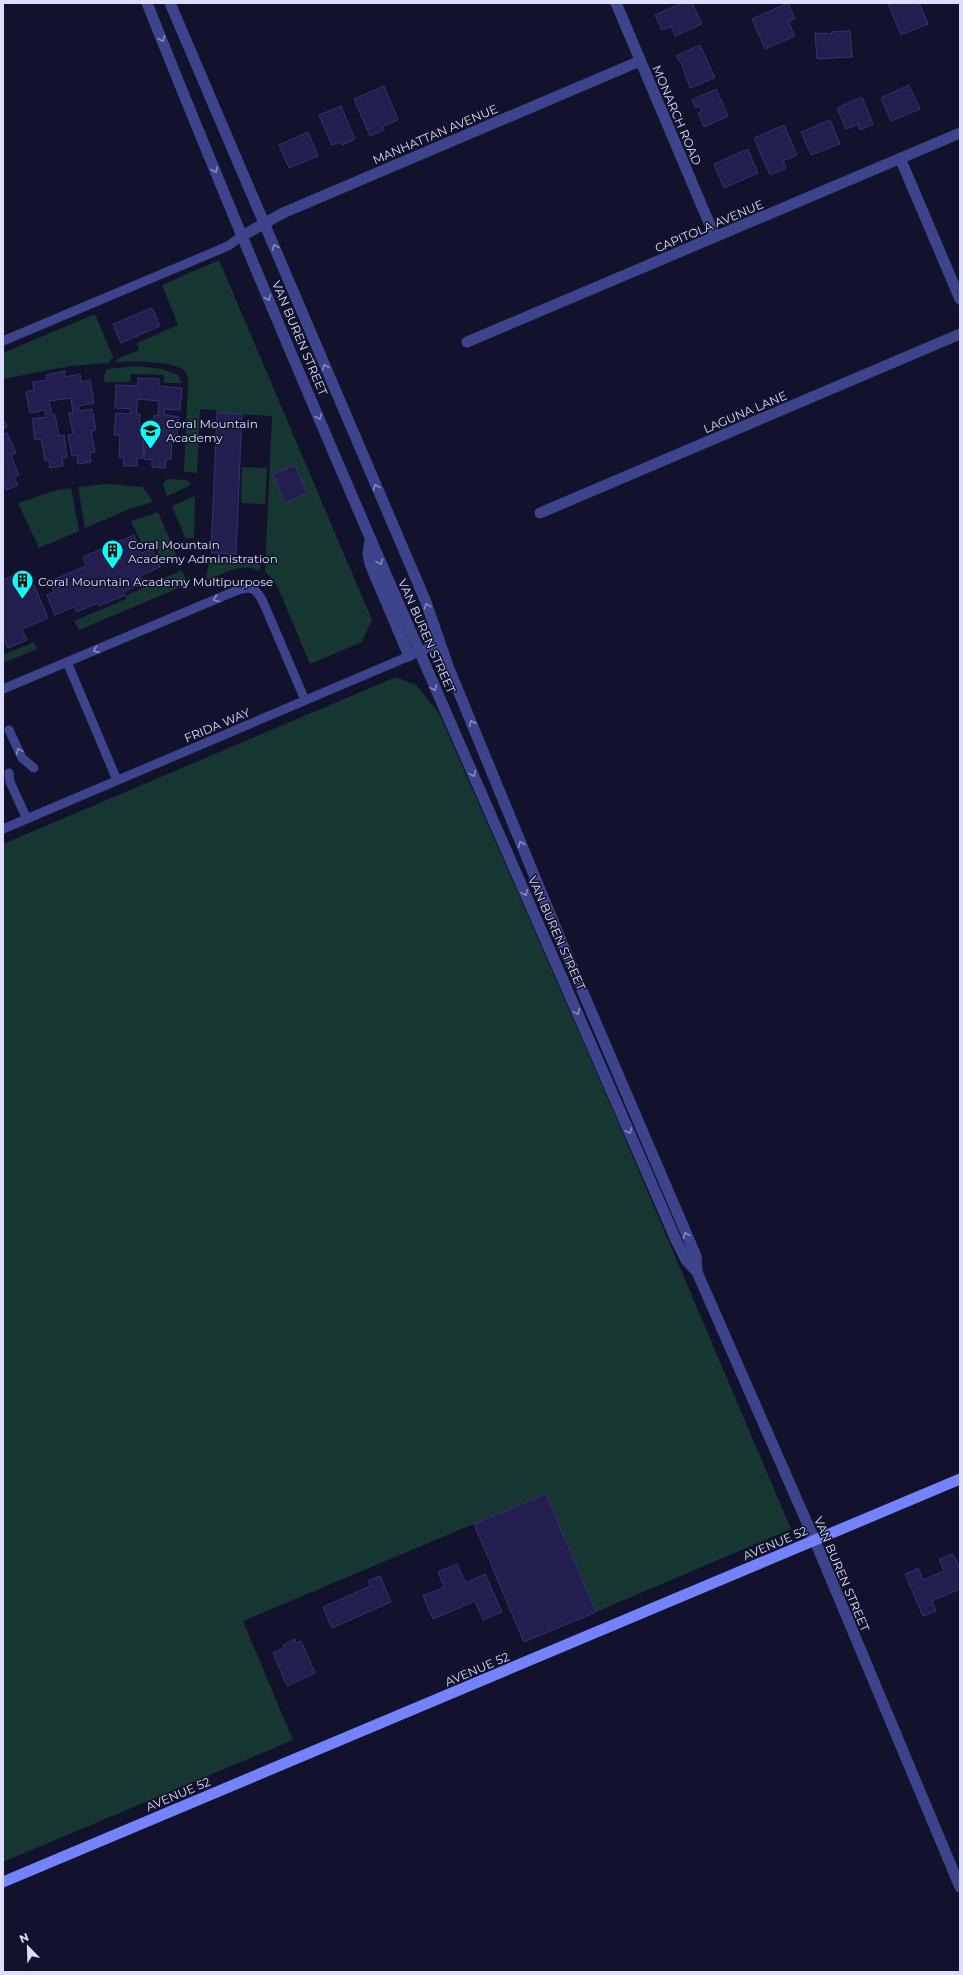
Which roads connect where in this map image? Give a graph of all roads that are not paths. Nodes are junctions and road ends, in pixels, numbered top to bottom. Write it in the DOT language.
graph roads {
  1 [pos="147,3"];
  2 [pos="170,3"];
  3 [pos="616,3"];
  4 [pos="640,61"];
  5 [pos="960,133"];
  6 [pos="900,158"];
  7 [pos="265,224"];
  8 [pos="242,236"];
  9 [pos="715,237"];
  10 [pos="960,299"];
  11 [pos="960,334"];
  12 [pos="3,341"];
  13 [pos="468,342"];
  14 [pos="540,513"];
  15 [pos="440,643"];
  16 [pos="414,654"];
  17 [pos="67,662"];
  18 [pos="3,689"];
  19 [pos="305,700"];
  20 [pos="9,730"];
  21 [pos="34,768"];
  22 [pos="9,773"];
  23 [pos="117,780"];
  24 [pos="26,819"];
  25 [pos="3,829"];
  26 [pos="697,1272"];
  27 [pos="960,1478"];
  28 [pos="815,1541"];
  29 [pos="3,1882"];
  30 [pos="960,1887"];
  1 -- 8 [label="street, VAN BUREN STREET, one-way"];
  2 -- 7 [label="street, VAN BUREN STREET"];
  3 -- 4 [label="street, MONARCH ROAD"];
  4 -- 7 [label="street, MANHATTAN AVENUE"];
  4 -- 9 [label="street, MONARCH ROAD"];
  5 -- 6 [label="street, CAPITOLA AVENUE"];
  6 -- 9 [label="street, CAPITOLA AVENUE"];
  6 -- 10 [label="street"];
  7 -- 8 [label="street, MANHATTAN AVENUE"];
  15 -- 7 [label="street, VAN BUREN STREET, one-way"];
  8 -- 12 [label="lane"];
  8 -- 16 [label="street, VAN BUREN STREET, one-way"];
  9 -- 13 [label="street, CAPITOLA AVENUE"];
  11 -- 14 [label="street, LAGUNA LANE"];
  15 -- 16 [label="lane, FRIDA WAY"];
  26 -- 15 [label="street, VAN BUREN STREET, one-way"];
  16 -- 19 [label="lane, FRIDA WAY"];
  16 -- 26 [label="street, VAN BUREN STREET, one-way"];
  17 -- 18 [label="lane"];
  19 -- 17 [label="lane, one-way"];
  17 -- 23 [label="lane"];
  19 -- 23 [label="lane, FRIDA WAY"];
  21 -- 20 [label="lane, one-way"];
  22 -- 24 [label="lane"];
  23 -- 24 [label="lane, FRIDA WAY"];
  24 -- 25 [label="lane, FRIDA WAY"];
  26 -- 28 [label="street, VAN BUREN STREET"];
  27 -- 28 [label="main road, AVENUE 52"];
  28 -- 29 [label="main road, AVENUE 52"];
  28 -- 30 [label="street, VAN BUREN STREET"];
}
